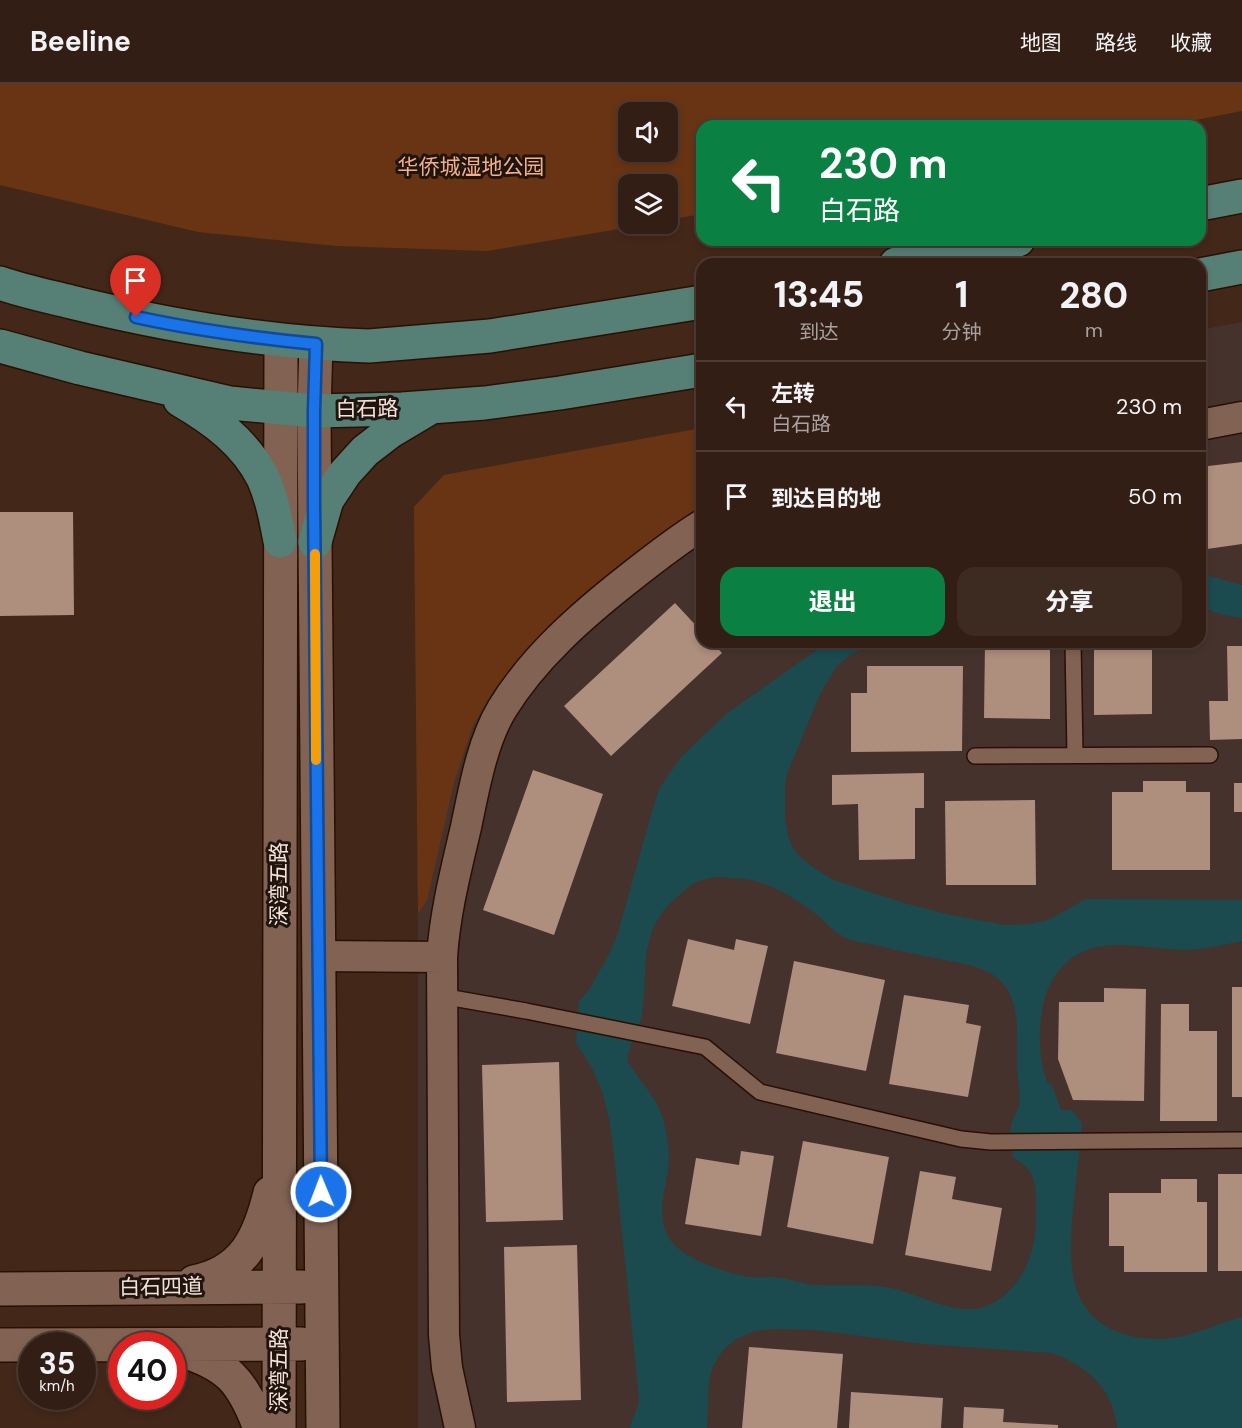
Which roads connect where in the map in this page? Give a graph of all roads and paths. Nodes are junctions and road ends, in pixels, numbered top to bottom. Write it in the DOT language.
graph roads {
  1 [pos="1242,196"];
  2 [pos="1206,203"];
  3 [pos="988,246"];
  4 [pos="926,258"];
  5 [pos="1242,267"];
  6 [pos="1206,274"];
  7 [pos="0,283"];
  8 [pos="696,303"];
  9 [pos="281,340"];
  10 [pos="316,344"];
  11 [pos="0,345"];
  12 [pos="696,370"];
  13 [pos="155,386"];
  14 [pos="432,407"];
  15 [pos="280,408"];
  16 [pos="314,411"];
  17 [pos="1242,417"];
  18 [pos="1206,424"];
  19 [pos="696,529"];
  20 [pos="280,541"];
  21 [pos="315,542"];
  22 [pos="1073,648"];
  23 [pos="1075,755"];
  24 [pos="1210,755"];
  25 [pos="975,756"];
  26 [pos="318,956"];
  27 [pos="442,957"];
  28 [pos="441,996"];
  29 [pos="1242,1140"];
  30 [pos="279,1157"];
  31 [pos="166,1287"];
  32 [pos="279,1287"];
  33 [pos="322,1287"];
  34 [pos="0,1289"];
  35 [pos="279,1344"];
  36 [pos="323,1344"];
  37 [pos="0,1345"];
  38 [pos="108,1346"];
  39 [pos="186,1346"];
  40 [pos="186,1352"];
  41 [pos="260,1428"];
  42 [pos="279,1428"];
  43 [pos="323,1428"];
  44 [pos="460,1428"];
  1 -- 2 [label="main road"];
  3 -- 4 [label="main road"];
  5 -- 6 [label="main road"];
  7 -- 9 [label="main road"];
  8 -- 10 [label="main road"];
  9 -- 10 [label="main road"];
  9 -- 15 [label="street, 深湾五路"];
  10 -- 16 [label="street, 深湾五路"];
  11 -- 13 [label="main road, 白石路"];
  12 -- 14 [label="main road, 白石路"];
  13 -- 15 [label="main road, 白石路"];
  13 -- 20 [label="main road"];
  14 -- 16 [label="main road, 白石路"];
  14 -- 21 [label="main road"];
  15 -- 16 [label="main road, 白石路"];
  15 -- 20 [label="street, 深湾五路"];
  16 -- 21 [label="street, 深湾五路"];
  17 -- 18 [label="street"];
  19 -- 27 [label="street"];
  20 -- 30 [label="street, 深湾五路"];
  21 -- 26 [label="street, 深湾五路"];
  22 -- 23 [label="lane"];
  23 -- 24 [label="lane"];
  23 -- 25 [label="lane"];
  26 -- 27 [label="street"];
  26 -- 33 [label="street, 深湾五路"];
  27 -- 28 [label="street"];
  28 -- 29 [label="lane"];
  28 -- 44 [label="street"];
  30 -- 31 [label="street"];
  30 -- 32 [label="street, 深湾五路"];
  31 -- 32 [label="street, 白石四道"];
  31 -- 34 [label="street, 白石四道"];
  32 -- 33 [label="street, 白石四道"];
  32 -- 35 [label="street, 深湾五路"];
  33 -- 36 [label="street, 深湾五路"];
  35 -- 36 [label="street"];
  35 -- 39 [label="street"];
  35 -- 42 [label="street, 深湾五路"];
  36 -- 43 [label="street, 深湾五路"];
  37 -- 38 [label="street"];
  40 -- 41 [label="street"];
}
